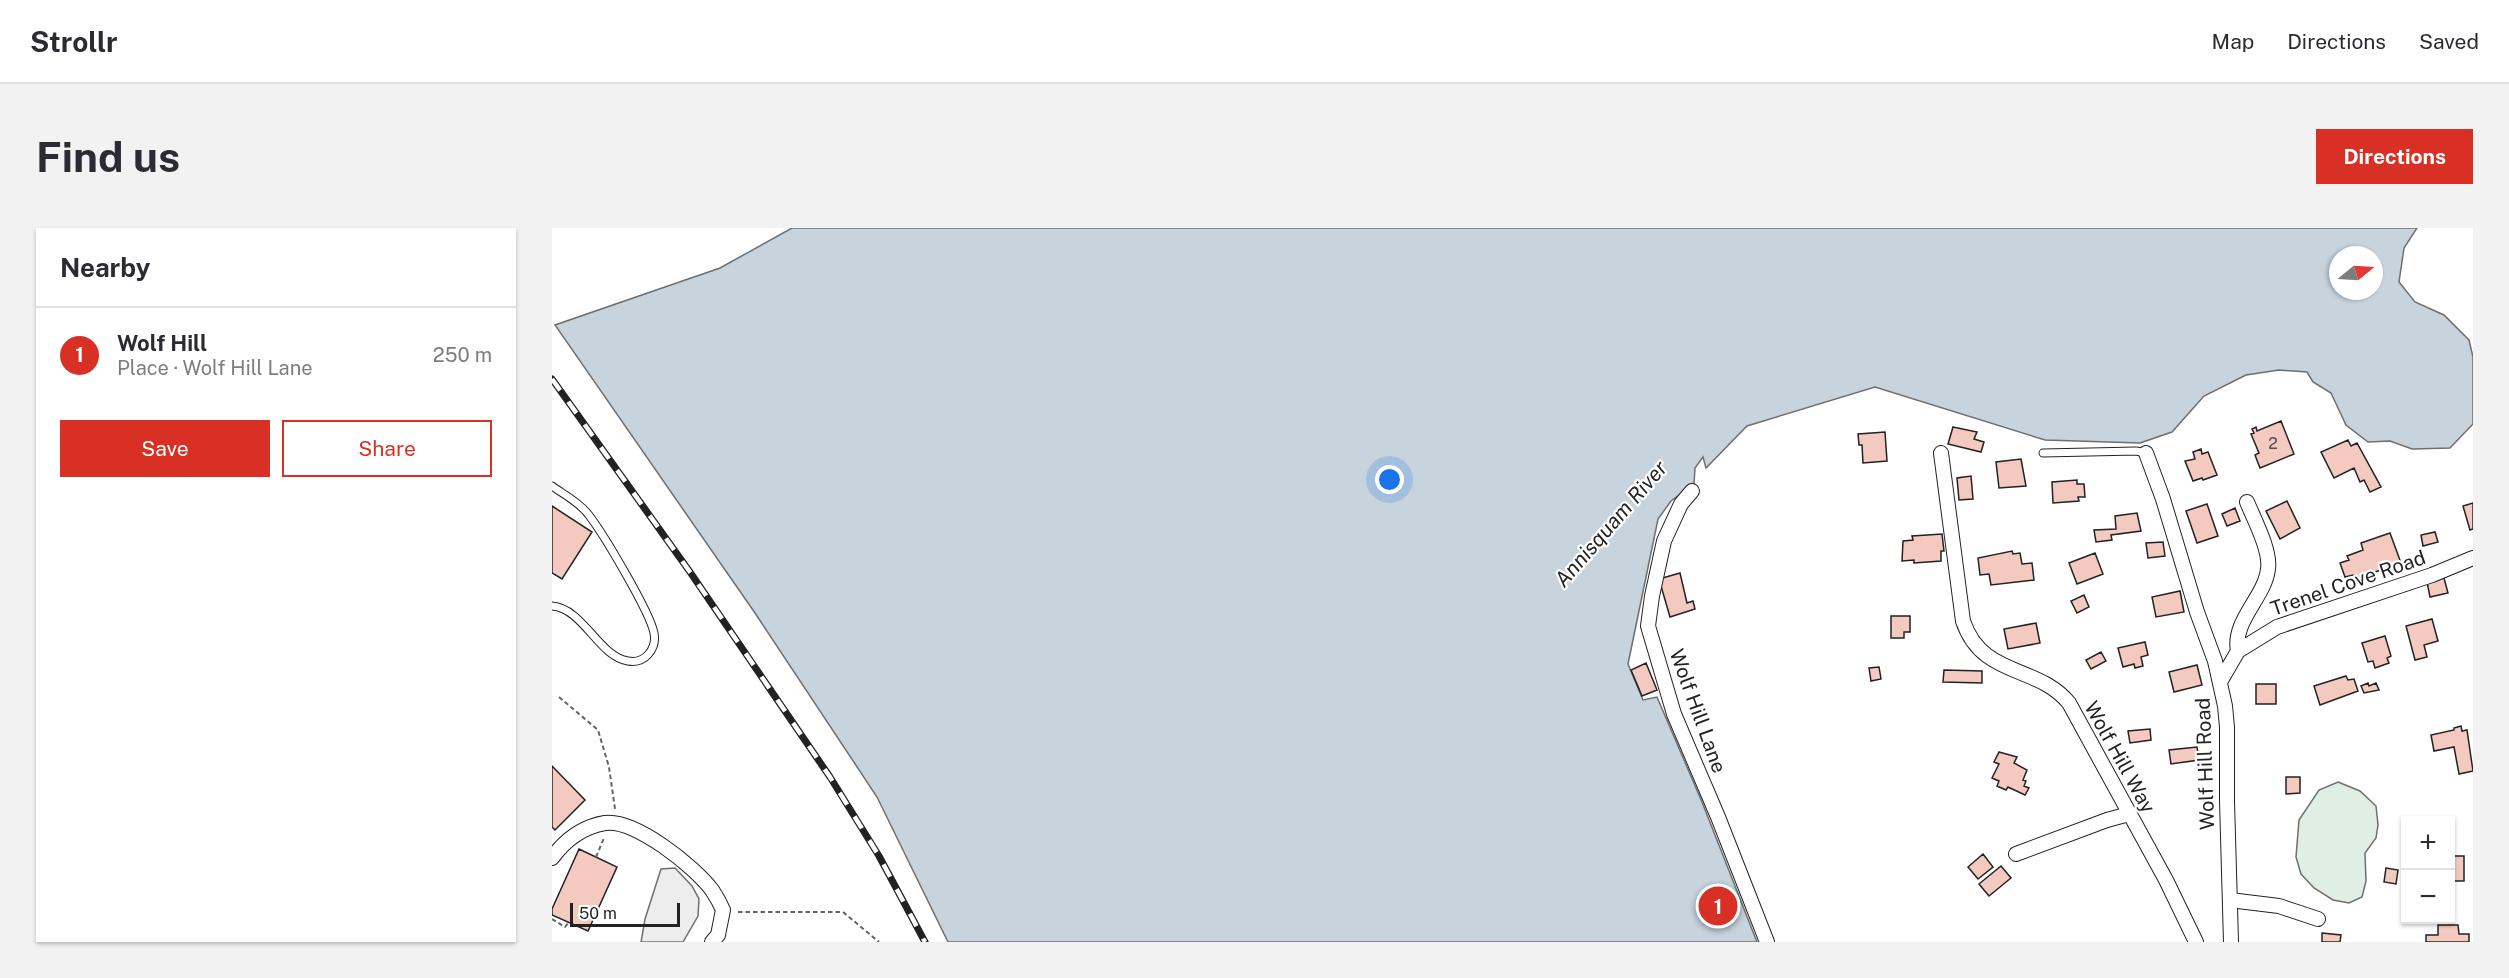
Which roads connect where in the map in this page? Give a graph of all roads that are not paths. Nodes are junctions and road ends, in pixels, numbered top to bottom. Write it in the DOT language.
graph roads {
  1 [pos="1941,453"];
  2 [pos="2043,453"];
  3 [pos="2146,453"];
  4 [pos="552,486"];
  5 [pos="1692,491"];
  6 [pos="2247,502"];
  7 [pos="2473,558"];
  8 [pos="552,606"];
  9 [pos="2238,651"];
  10 [pos="2220,682"];
  11 [pos="2129,814"];
  12 [pos="2016,854"];
  13 [pos="552,858"];
  14 [pos="2230,900"];
  15 [pos="2318,919"];
  16 [pos="712,942"];
  17 [pos="1767,942"];
  18 [pos="2196,942"];
  19 [pos="2231,942"];
  1 -- 11 [label="street, Wolf Hill Way"];
  2 -- 3 [label="lane"];
  3 -- 10 [label="street, Wolf Hill Road"];
  4 -- 8 [label="lane"];
  5 -- 17 [label="street, Wolf Hill Lane"];
  6 -- 9 [label="street"];
  7 -- 9 [label="street, Trenel Cove Road"];
  9 -- 10 [label="street, Trenel Cove Road"];
  10 -- 14 [label="street, Wolf Hill Road"];
  11 -- 12 [label="street"];
  11 -- 18 [label="street, Wolf Hill Way"];
  13 -- 16 [label="street"];
  14 -- 15 [label="street"];
  14 -- 19 [label="street, Wolf Hill Road"];
}
